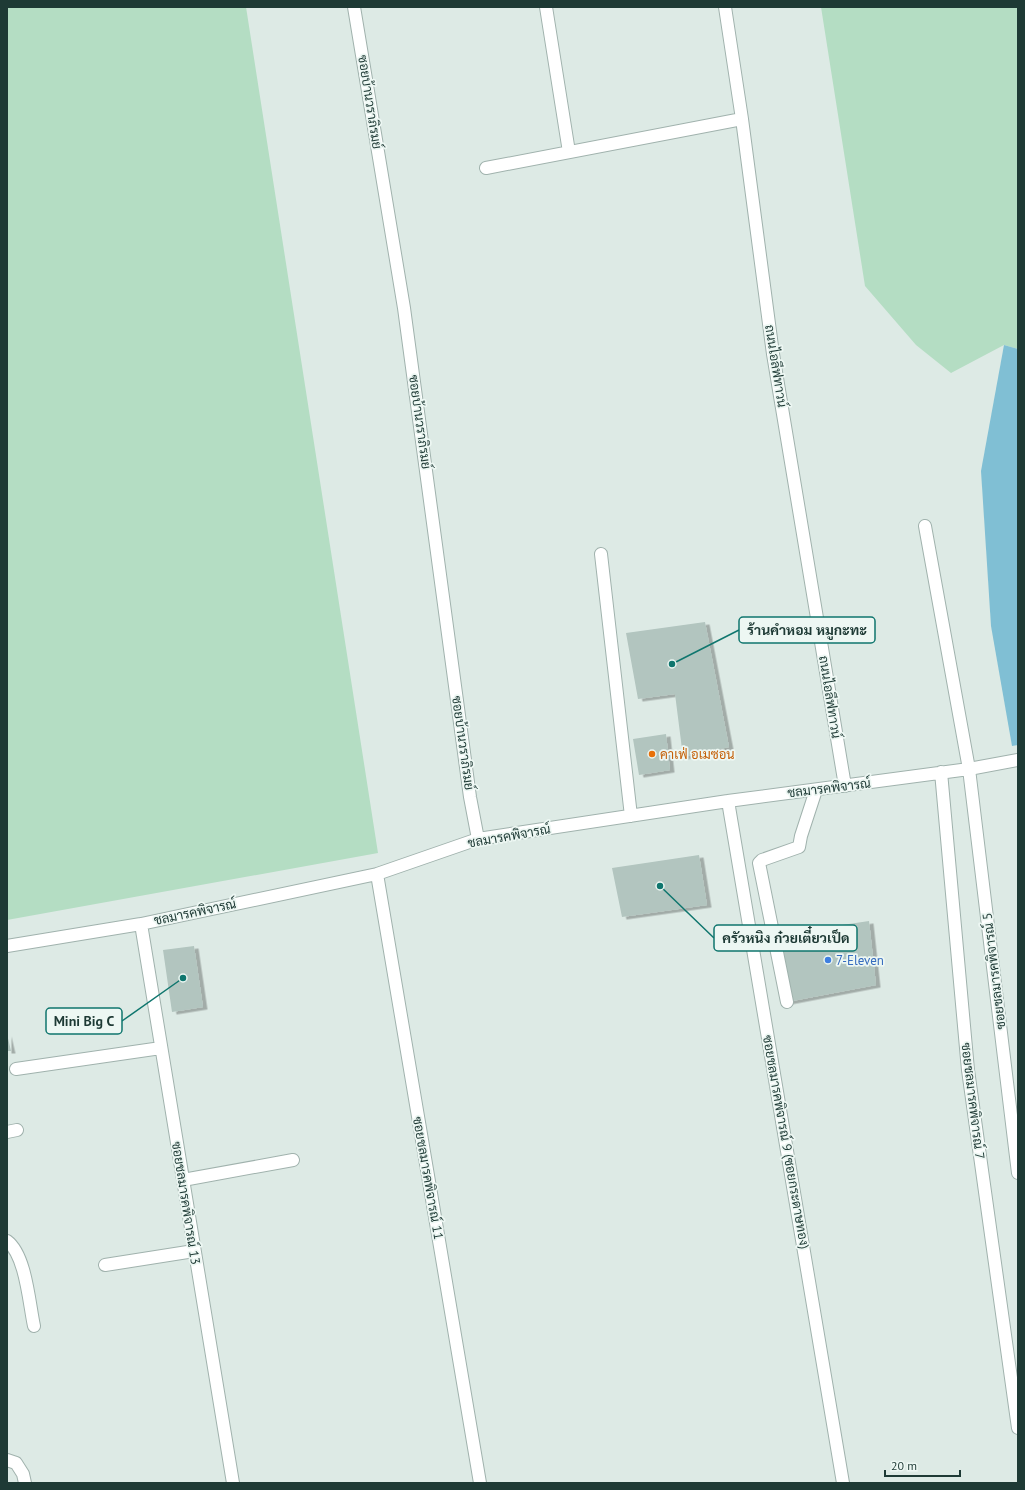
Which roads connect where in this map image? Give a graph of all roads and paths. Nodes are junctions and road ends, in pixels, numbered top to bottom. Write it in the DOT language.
graph roads {
  1 [pos="354,7"];
  2 [pos="546,7"];
  3 [pos="725,7"];
  4 [pos="742,119"];
  5 [pos="569,152"];
  6 [pos="486,168"];
  7 [pos="925,526"];
  8 [pos="601,554"];
  9 [pos="1018,760"];
  10 [pos="969,769"];
  11 [pos="941,772"];
  12 [pos="845,786"];
  13 [pos="816,790"];
  14 [pos="728,801"];
  15 [pos="632,816"];
  16 [pos="478,839"];
  17 [pos="376,874"];
  18 [pos="141,924"];
  19 [pos="7,946"];
  20 [pos="787,1002"];
  21 [pos="161,1048"];
  22 [pos="16,1069"];
  23 [pos="293,1160"];
  24 [pos="1018,1173"];
  25 [pos="183,1180"];
  26 [pos="7,1242"];
  27 [pos="194,1251"];
  28 [pos="105,1265"];
  29 [pos="34,1326"];
  30 [pos="1018,1428"];
  31 [pos="7,1460"];
  32 [pos="25,1483"];
  33 [pos="233,1483"];
  34 [pos="480,1483"];
  35 [pos="843,1483"];
  1 -- 16 [label="street, ซอยบ้านวราภิรมย์"];
  2 -- 5 [label="street"];
  3 -- 4 [label="street, ถนนไอลีฟทาวน์"];
  4 -- 5 [label="street"];
  4 -- 12 [label="street, ถนนไอลีฟทาวน์"];
  5 -- 6 [label="street"];
  7 -- 10 [label="street, ซอยชลมารคพิจารณ์ 5"];
  8 -- 15 [label="street"];
  9 -- 10 [label="street, ชลมารคพิจารณ์"];
  10 -- 11 [label="street, ชลมารคพิจารณ์"];
  10 -- 24 [label="street, ซอยชลมารคพิจารณ์ 5"];
  11 -- 12 [label="street, ชลมารคพิจารณ์"];
  11 -- 30 [label="street, ซอยชลมารคพิจารณ์ 7"];
  12 -- 13 [label="street, ชลมารคพิจารณ์"];
  13 -- 14 [label="street, ชลมารคพิจารณ์"];
  13 -- 20 [label="street"];
  14 -- 15 [label="street, ชลมารคพิจารณ์"];
  14 -- 35 [label="street, ซอยชลมารคพิจารณ์ 9 (ซอยกระดาษทอง)"];
  15 -- 16 [label="street, ชลมารคพิจารณ์"];
  16 -- 17 [label="street, ชลมารคพิจารณ์"];
  17 -- 18 [label="street, ชลมารคพิจารณ์"];
  17 -- 34 [label="street, ซอยชลมารคพิจารณ์ 11"];
  18 -- 19 [label="street, ชลมารคพิจารณ์"];
  18 -- 21 [label="street, ซอยชลมารคพิจารณ์ 13"];
  21 -- 22 [label="street"];
  21 -- 25 [label="street, ซอยชลมารคพิจารณ์ 13"];
  23 -- 25 [label="street"];
  25 -- 27 [label="street, ซอยชลมารคพิจารณ์ 13"];
  26 -- 29 [label="street"];
  27 -- 28 [label="street"];
  27 -- 33 [label="street, ซอยชลมารคพิจารณ์ 13"];
  31 -- 32 [label="street"];
}
